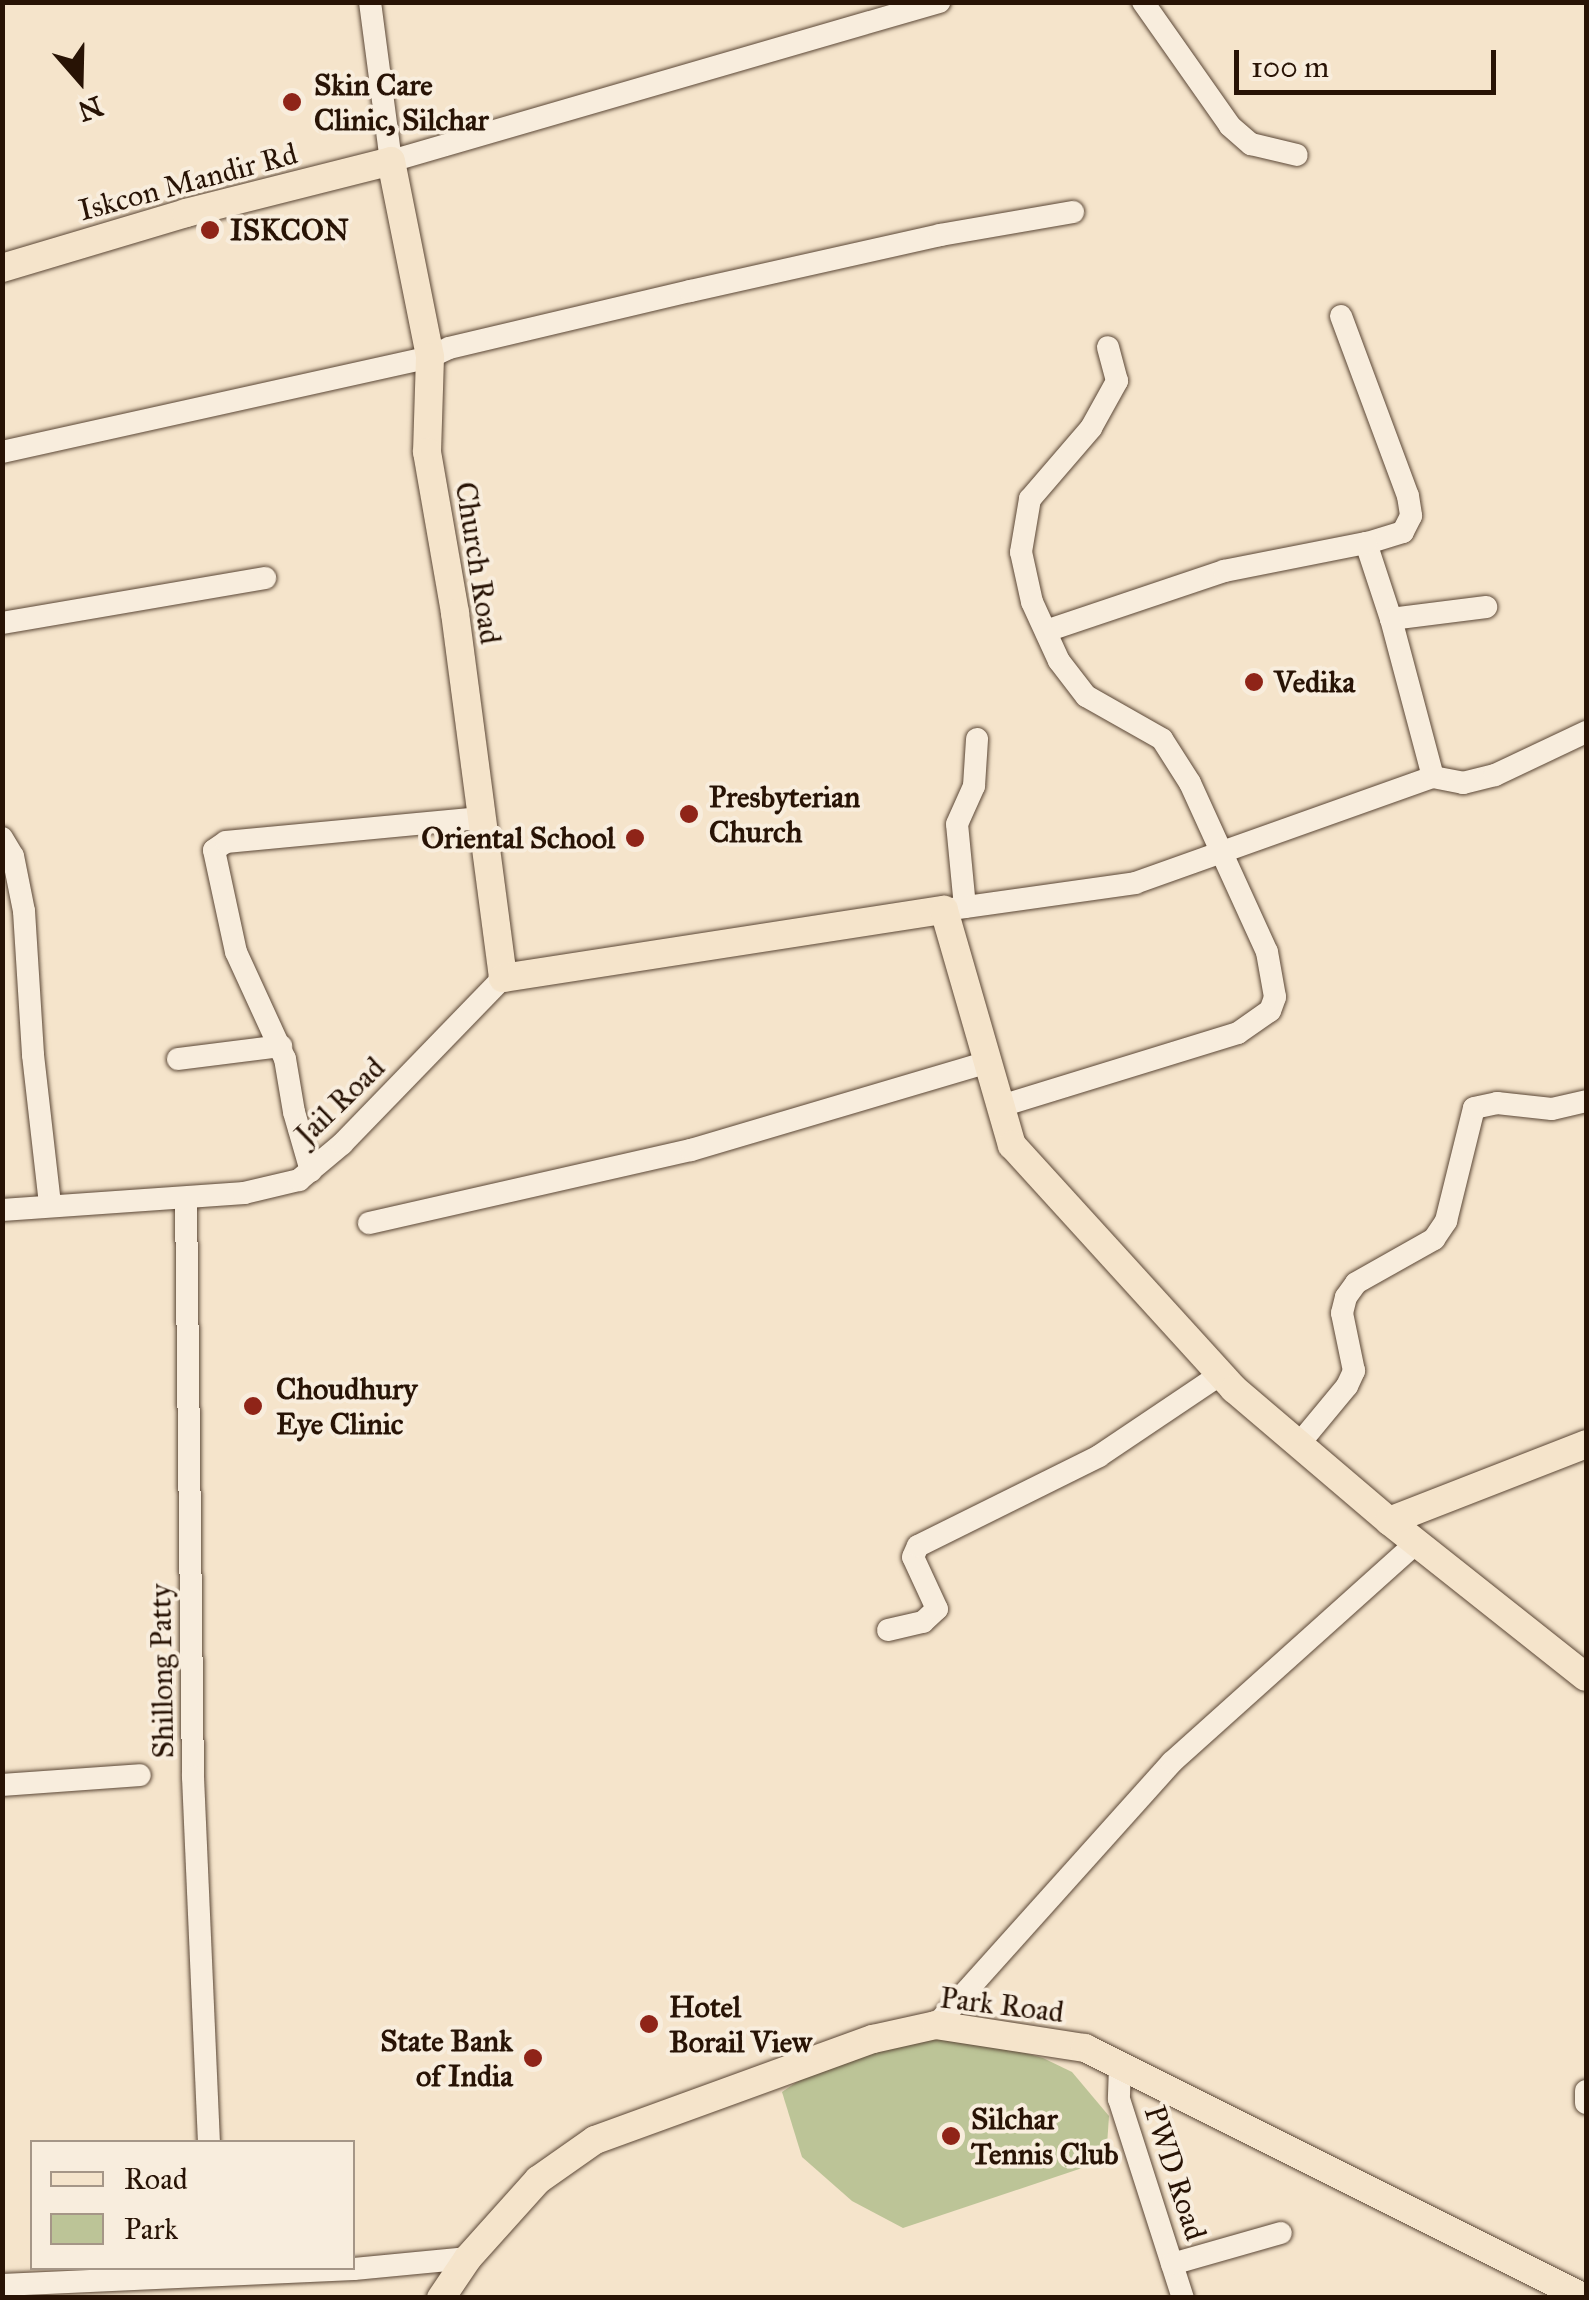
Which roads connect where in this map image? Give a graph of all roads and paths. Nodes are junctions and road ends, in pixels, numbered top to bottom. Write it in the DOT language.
graph roads {
  1 [pos="370,2"];
  2 [pos="940,2"];
  3 [pos="1143,2"];
  4 [pos="1297,156"];
  5 [pos="391,161"];
  6 [pos="1072,212"];
  7 [pos="2,268"];
  8 [pos="1341,316"];
  9 [pos="1108,347"];
  10 [pos="430,358"];
  11 [pos="2,452"];
  12 [pos="1366,543"];
  13 [pos="265,578"];
  14 [pos="1486,607"];
  15 [pos="1391,619"];
  16 [pos="2,622"];
  17 [pos="1046,631"];
  18 [pos="1586,732"];
  19 [pos="977,739"];
  20 [pos="1432,777"];
  21 [pos="481,818"];
  22 [pos="2,838"];
  23 [pos="1222,854"];
  24 [pos="955,908"];
  25 [pos="503,978"];
  26 [pos="281,1046"];
  27 [pos="178,1059"];
  28 [pos="988,1062"];
  29 [pos="1586,1100"];
  30 [pos="1001,1106"];
  31 [pos="311,1171"];
  32 [pos="186,1199"];
  33 [pos="50,1205"];
  34 [pos="2,1210"];
  35 [pos="368,1223"];
  36 [pos="1221,1374"];
  37 [pos="1299,1444"];
  38 [pos="1586,1444"];
  39 [pos="1389,1521"];
  40 [pos="1416,1543"];
  41 [pos="888,1630"];
  42 [pos="1586,1677"];
  43 [pos="140,1775"];
  44 [pos="2,1785"];
  45 [pos="936,2026"];
  46 [pos="1120,2066"];
  47 [pos="1586,2091"];
  48 [pos="1586,2103"];
  49 [pos="209,2140"];
  50 [pos="1281,2233"];
  51 [pos="468,2258"];
  52 [pos="355,2264"];
  53 [pos="1172,2264"];
  54 [pos="251,2270"];
  55 [pos="215,2272"];
  56 [pos="2,2285"];
  57 [pos="160,2287"];
  58 [pos="1553,2290"];
  59 [pos="441,2298"];
  60 [pos="1183,2298"];
  61 [pos="1584,2298"];
  1 -- 5 [label="street"];
  2 -- 5 [label="street"];
  3 -- 4 [label="street"];
  5 -- 7 [label="main road, Iskcon Mandir Rd"];
  5 -- 10 [label="main road, Church Road"];
  6 -- 10 [label="street"];
  8 -- 12 [label="street"];
  9 -- 17 [label="street"];
  10 -- 11 [label="street"];
  10 -- 21 [label="main road, Church Road"];
  12 -- 15 [label="street"];
  12 -- 17 [label="street"];
  13 -- 16 [label="street"];
  14 -- 15 [label="street"];
  15 -- 20 [label="street"];
  17 -- 23 [label="street"];
  18 -- 20 [label="street"];
  19 -- 24 [label="street"];
  20 -- 23 [label="street"];
  21 -- 25 [label="main road, Church Road"];
  21 -- 26 [label="street"];
  22 -- 33 [label="street"];
  23 -- 24 [label="street"];
  23 -- 30 [label="street"];
  24 -- 25 [label="main road"];
  24 -- 28 [label="main road"];
  25 -- 31 [label="street, Jail Road"];
  26 -- 27 [label="street"];
  26 -- 31 [label="street"];
  28 -- 30 [label="main road"];
  28 -- 35 [label="street"];
  29 -- 37 [label="street"];
  30 -- 36 [label="main road"];
  31 -- 32 [label="street, Jail Road"];
  32 -- 33 [label="street, Jail Road"];
  32 -- 49 [label="street, Shillong Patty"];
  33 -- 34 [label="street, Jail Road"];
  36 -- 37 [label="main road"];
  36 -- 41 [label="street"];
  37 -- 39 [label="main road"];
  38 -- 39 [label="main road"];
  39 -- 40 [label="main road"];
  40 -- 42 [label="main road"];
  40 -- 45 [label="street"];
  43 -- 44 [label="street"];
  45 -- 46 [label="main road, Park Road"];
  45 -- 51 [label="main road, Park Road"];
  46 -- 53 [label="street, PWD Road"];
  46 -- 58 [label="main road, Park Road"];
  47 -- 48 [label="street"];
  50 -- 53 [label="street"];
  51 -- 52 [label="street"];
  51 -- 59 [label="main road, Park Road"];
  53 -- 60 [label="street, PWD Road"];
  54 -- 55 [label="street"];
  55 -- 57 [label="street"];
  56 -- 57 [label="street"];
  58 -- 61 [label="main road, Park Road"];
}
